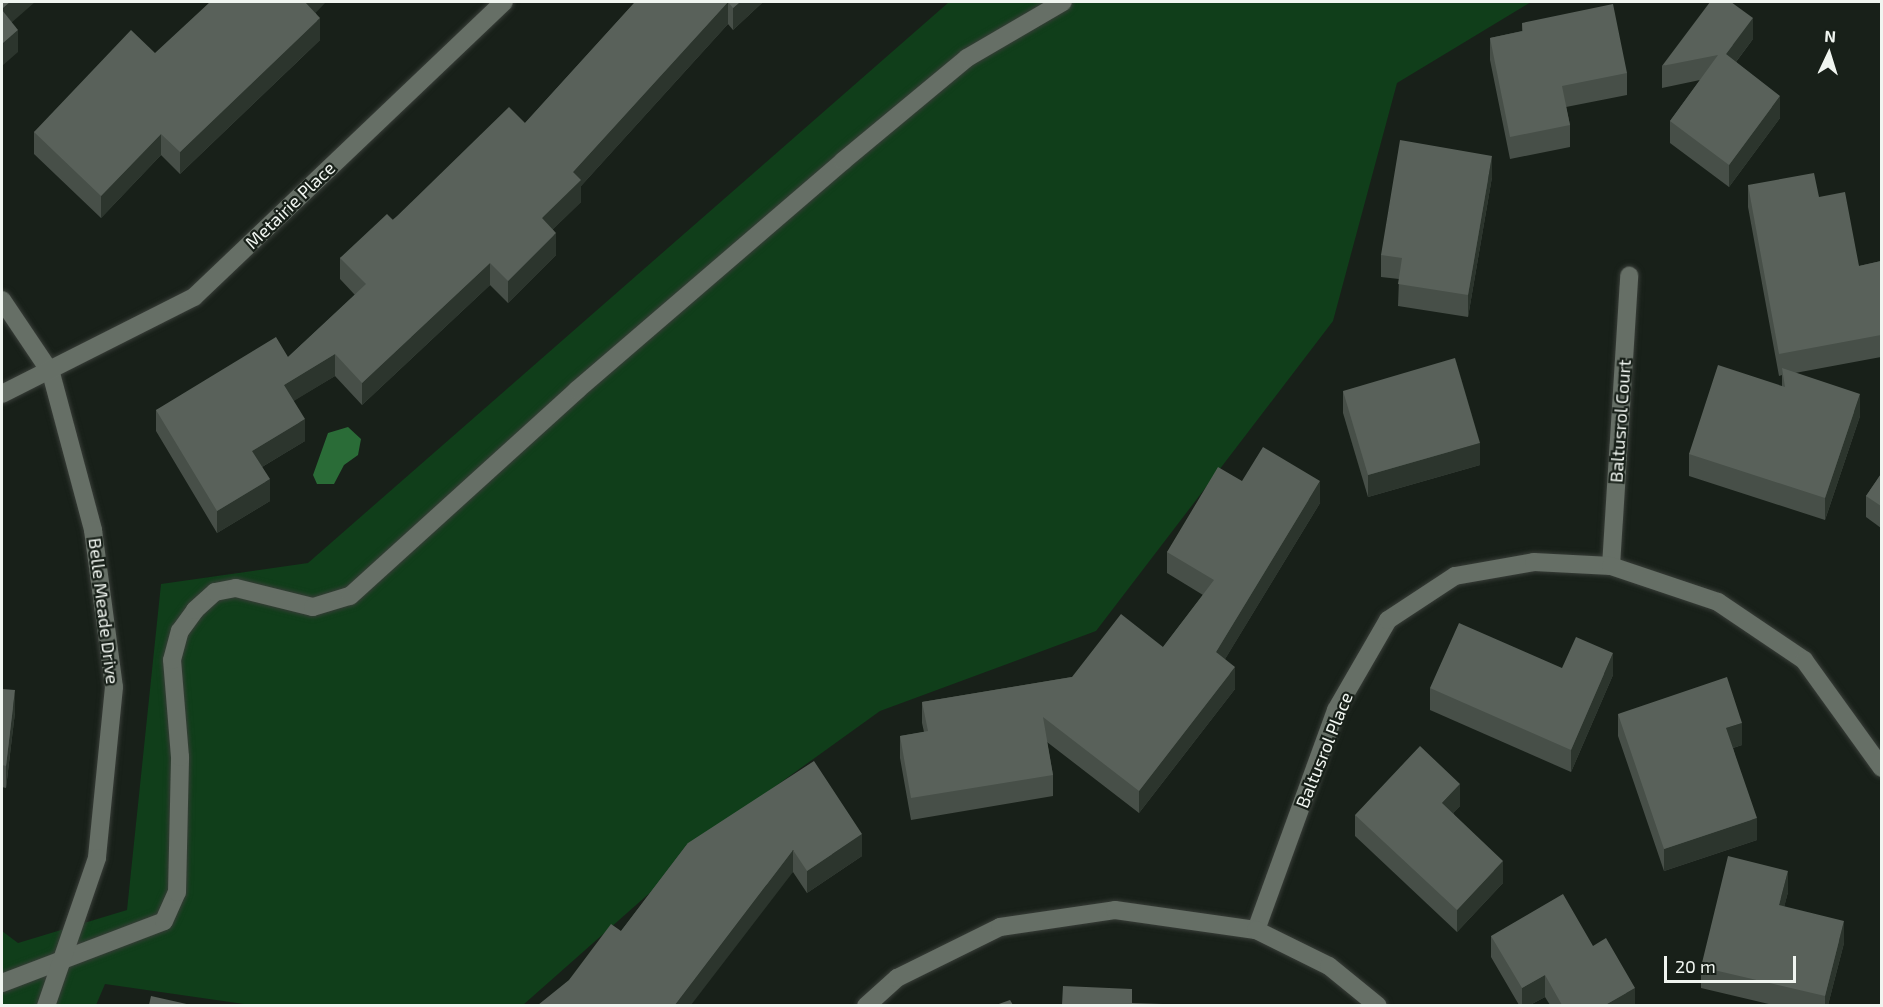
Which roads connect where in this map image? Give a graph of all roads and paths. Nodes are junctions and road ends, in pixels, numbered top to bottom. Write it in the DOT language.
graph roads {
  1 [pos="504,2"];
  2 [pos="1063,2"];
  3 [pos="1629,276"];
  4 [pos="2,300"];
  5 [pos="51,373"];
  6 [pos="2,394"];
  7 [pos="1611,566"];
  8 [pos="1881,768"];
  9 [pos="1256,930"];
  10 [pos="65,957"];
  11 [pos="2,983"];
  12 [pos="46,1005"];
  13 [pos="866,1005"];
  14 [pos="1378,1005"];
  1 -- 5 [label="street, Metairie Place"];
  2 -- 10 [label="street"];
  3 -- 7 [label="street, Baltusrol Court"];
  4 -- 5 [label="street, Belle Meade Drive"];
  5 -- 6 [label="street, Metairie Place"];
  5 -- 10 [label="street, Belle Meade Drive"];
  7 -- 8 [label="street, Baltusrol Place"];
  7 -- 9 [label="street, Baltusrol Place"];
  9 -- 13 [label="street"];
  9 -- 14 [label="street"];
  10 -- 11 [label="street"];
  10 -- 12 [label="street, Belle Meade Drive"];
}
